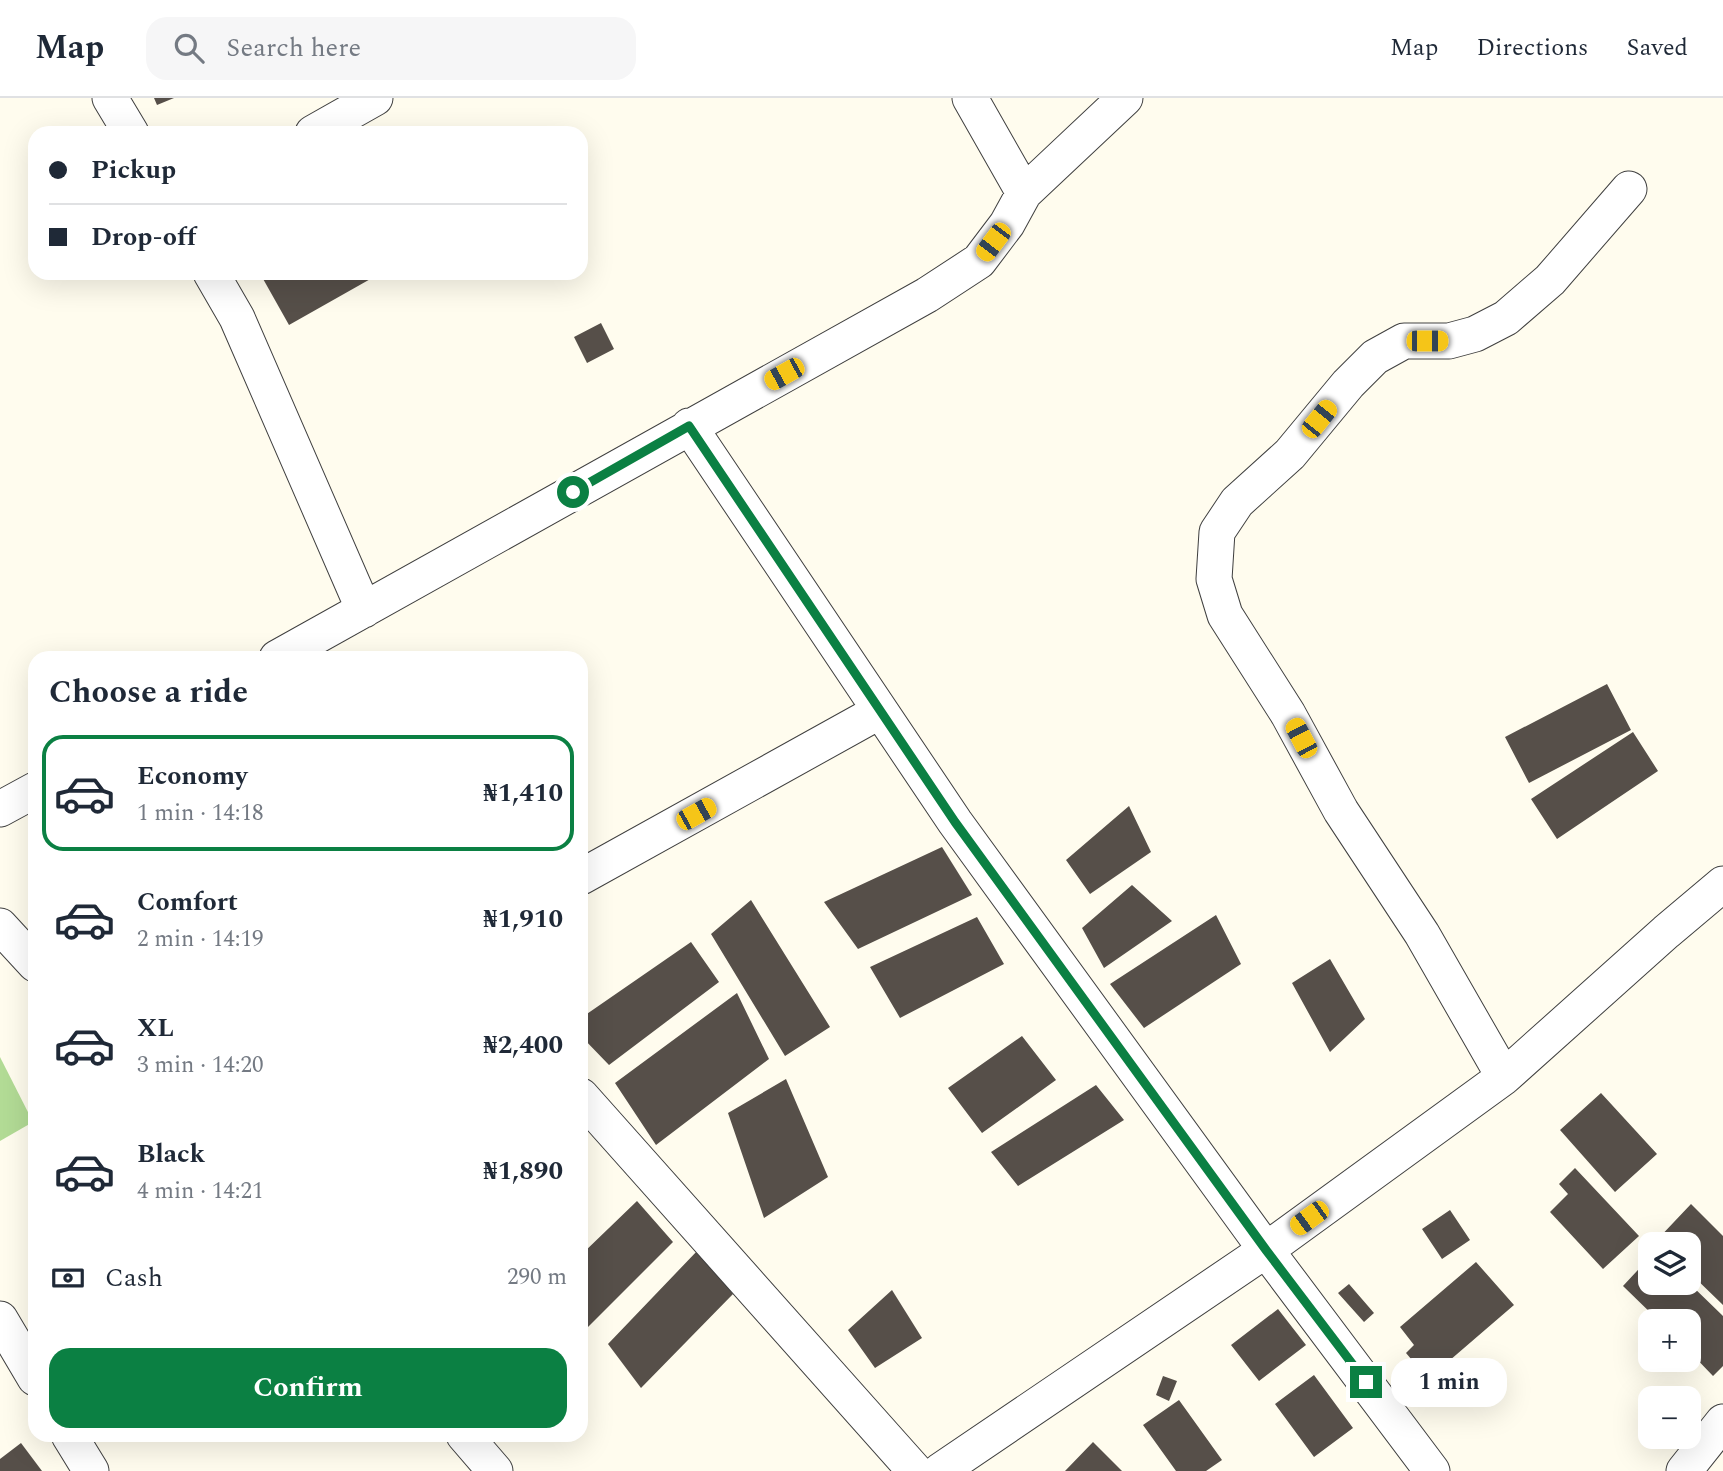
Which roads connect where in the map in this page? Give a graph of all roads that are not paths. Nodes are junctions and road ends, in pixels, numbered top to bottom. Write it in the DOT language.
graph roads {
  1 [pos="110,98"];
  2 [pos="375,98"];
  3 [pos="970,98"];
  4 [pos="1125,98"];
  5 [pos="127,126"];
  6 [pos="325,126"];
  7 [pos="1629,189"];
  8 [pos="1024,193"];
  9 [pos="215,280"];
  10 [pos="689,426"];
  11 [pos="365,610"];
  12 [pos="290,651"];
  13 [pos="880,712"];
  14 [pos="28,794"];
  15 [pos="0,809"];
  16 [pos="588,873"];
  17 [pos="1723,884"];
  18 [pos="0,926"];
  19 [pos="28,956"];
  20 [pos="1504,1077"];
  21 [pos="588,1104"];
  22 [pos="1266,1250"];
  23 [pos="0,1319"];
  24 [pos="28,1366"];
  25 [pos="1723,1422"];
  26 [pos="73,1442"];
  27 [pos="470,1442"];
  28 [pos="91,1471"];
  29 [pos="495,1471"];
  30 [pos="915,1471"];
  31 [pos="940,1471"];
  32 [pos="1432,1471"];
  33 [pos="1684,1471"];
  1 -- 5 [label="street"];
  2 -- 6 [label="street"];
  3 -- 8 [label="street"];
  4 -- 8 [label="street"];
  7 -- 20 [label="street"];
  8 -- 10 [label="street"];
  9 -- 11 [label="street"];
  10 -- 11 [label="street"];
  10 -- 13 [label="street"];
  11 -- 12 [label="street"];
  13 -- 16 [label="street"];
  13 -- 22 [label="street"];
  14 -- 15 [label="street"];
  17 -- 20 [label="street"];
  18 -- 19 [label="street"];
  20 -- 22 [label="street"];
  21 -- 30 [label="street"];
  22 -- 31 [label="street"];
  22 -- 32 [label="street"];
  23 -- 24 [label="street"];
  25 -- 33 [label="street"];
  26 -- 28 [label="street"];
  27 -- 29 [label="street"];
}
